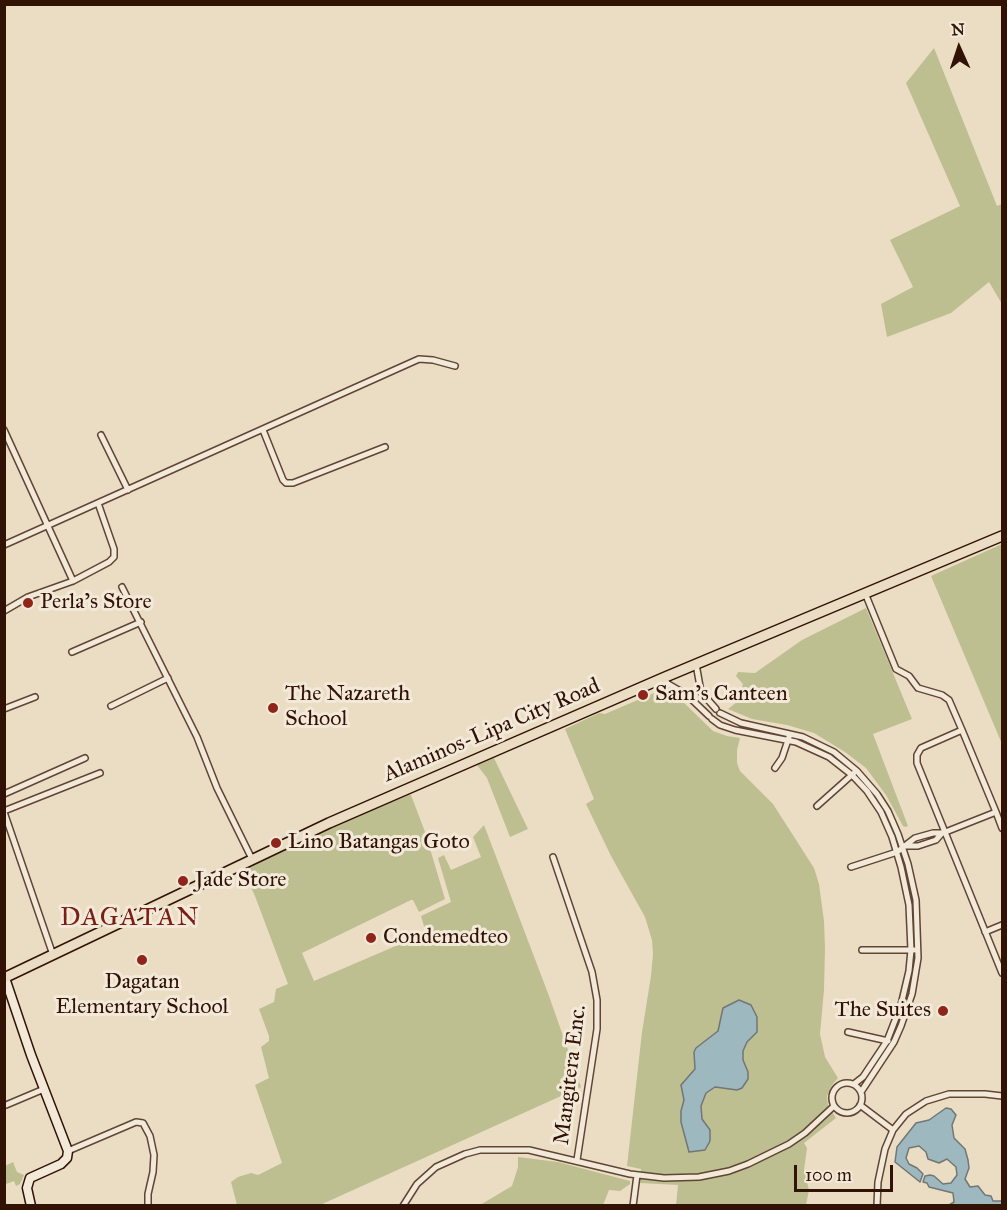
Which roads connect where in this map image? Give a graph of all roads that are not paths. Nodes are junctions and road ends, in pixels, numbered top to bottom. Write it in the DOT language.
graph roads {
  1 [pos="455,366"];
  2 [pos="4,430"];
  3 [pos="263,430"];
  4 [pos="101,435"];
  5 [pos="385,447"];
  6 [pos="128,490"];
  7 [pos="98,503"];
  8 [pos="48,525"];
  9 [pos="1002,536"];
  10 [pos="4,545"];
  11 [pos="73,581"];
  12 [pos="122,587"];
  13 [pos="865,593"];
  14 [pos="4,611"];
  15 [pos="141,622"];
  16 [pos="72,652"];
  17 [pos="696,664"];
  18 [pos="168,678"];
  19 [pos="663,678"];
  20 [pos="35,697"];
  21 [pos="710,703"];
  22 [pos="111,706"];
  23 [pos="4,709"];
  24 [pos="703,710"];
  25 [pos="962,730"];
  26 [pos="790,736"];
  27 [pos="85,758"];
  28 [pos="775,768"];
  29 [pos="99,772"];
  30 [pos="855,773"];
  31 [pos="4,794"];
  32 [pos="817,806"];
  33 [pos="4,812"];
  34 [pos="996,812"];
  35 [pos="1002,828"];
  36 [pos="944,832"];
  37 [pos="904,846"];
  38 [pos="897,852"];
  39 [pos="553,857"];
  40 [pos="252,859"];
  41 [pos="851,867"];
  42 [pos="1002,924"];
  43 [pos="985,932"];
  44 [pos="862,950"];
  45 [pos="911,950"];
  46 [pos="919,950"];
  47 [pos="53,955"];
  48 [pos="1002,973"];
  49 [pos="5,978"];
  50 [pos="848,1032"];
  51 [pos="890,1042"];
  52 [pos="854,1084"];
  53 [pos="44,1089"];
  54 [pos="861,1092"];
  55 [pos="1002,1096"];
  56 [pos="6,1105"];
  57 [pos="834,1106"];
  58 [pos="860,1106"];
  59 [pos="894,1130"];
  60 [pos="68,1151"];
  61 [pos="577,1160"];
  62 [pos="637,1175"];
  63 [pos="32,1206"];
  64 [pos="148,1206"];
  65 [pos="402,1206"];
  66 [pos="633,1206"];
  67 [pos="877,1206"];
  1 -- 3 [label="street"];
  2 -- 8 [label="street"];
  3 -- 5 [label="street"];
  3 -- 6 [label="street"];
  4 -- 6 [label="street"];
  6 -- 7 [label="street"];
  7 -- 8 [label="street"];
  7 -- 11 [label="street"];
  8 -- 10 [label="street"];
  8 -- 11 [label="street"];
  9 -- 13 [label="main road, Alaminos-Lipa City Road"];
  11 -- 14 [label="street"];
  12 -- 15 [label="street"];
  13 -- 17 [label="main road, Alaminos-Lipa City Road"];
  13 -- 25 [label="street"];
  15 -- 16 [label="street"];
  15 -- 18 [label="street"];
  17 -- 19 [label="main road, Alaminos-Lipa City Road"];
  17 -- 21 [label="street"];
  18 -- 22 [label="street"];
  18 -- 40 [label="street"];
  19 -- 24 [label="street"];
  19 -- 40 [label="main road, Alaminos-Lipa City Road"];
  20 -- 23 [label="street"];
  21 -- 24 [label="street"];
  21 -- 26 [label="street"];
  24 -- 26 [label="street"];
  25 -- 34 [label="street"];
  25 -- 36 [label="street"];
  26 -- 28 [label="street"];
  26 -- 30 [label="street"];
  27 -- 31 [label="street"];
  29 -- 33 [label="street"];
  30 -- 32 [label="street"];
  30 -- 37 [label="street"];
  30 -- 38 [label="street"];
  33 -- 47 [label="street"];
  34 -- 35 [label="street"];
  34 -- 36 [label="street"];
  36 -- 37 [label="street"];
  36 -- 43 [label="street"];
  37 -- 38 [label="street"];
  37 -- 46 [label="street"];
  38 -- 41 [label="street"];
  38 -- 45 [label="street"];
  39 -- 61 [label="street, Mangitera Enc."];
  40 -- 47 [label="main road, Alaminos-Lipa City Road"];
  42 -- 43 [label="street"];
  43 -- 48 [label="street"];
  44 -- 45 [label="street"];
  45 -- 46 [label="street"];
  45 -- 51 [label="street"];
  46 -- 51 [label="street"];
  47 -- 49 [label="main road, Alaminos-Lipa City Road"];
  49 -- 53 [label="street"];
  50 -- 51 [label="street"];
  51 -- 52 [label="street"];
  51 -- 54 [label="street"];
  52 -- 54 [label="street"];
  52 -- 57 [label="street"];
  53 -- 56 [label="street"];
  53 -- 60 [label="street"];
  54 -- 58 [label="street"];
  55 -- 59 [label="street"];
  57 -- 58 [label="street"];
  57 -- 62 [label="street"];
  58 -- 59 [label="street"];
  59 -- 67 [label="street"];
  60 -- 63 [label="street"];
  60 -- 64 [label="street"];
  61 -- 62 [label="street"];
  61 -- 65 [label="street"];
  62 -- 66 [label="street"];
}
